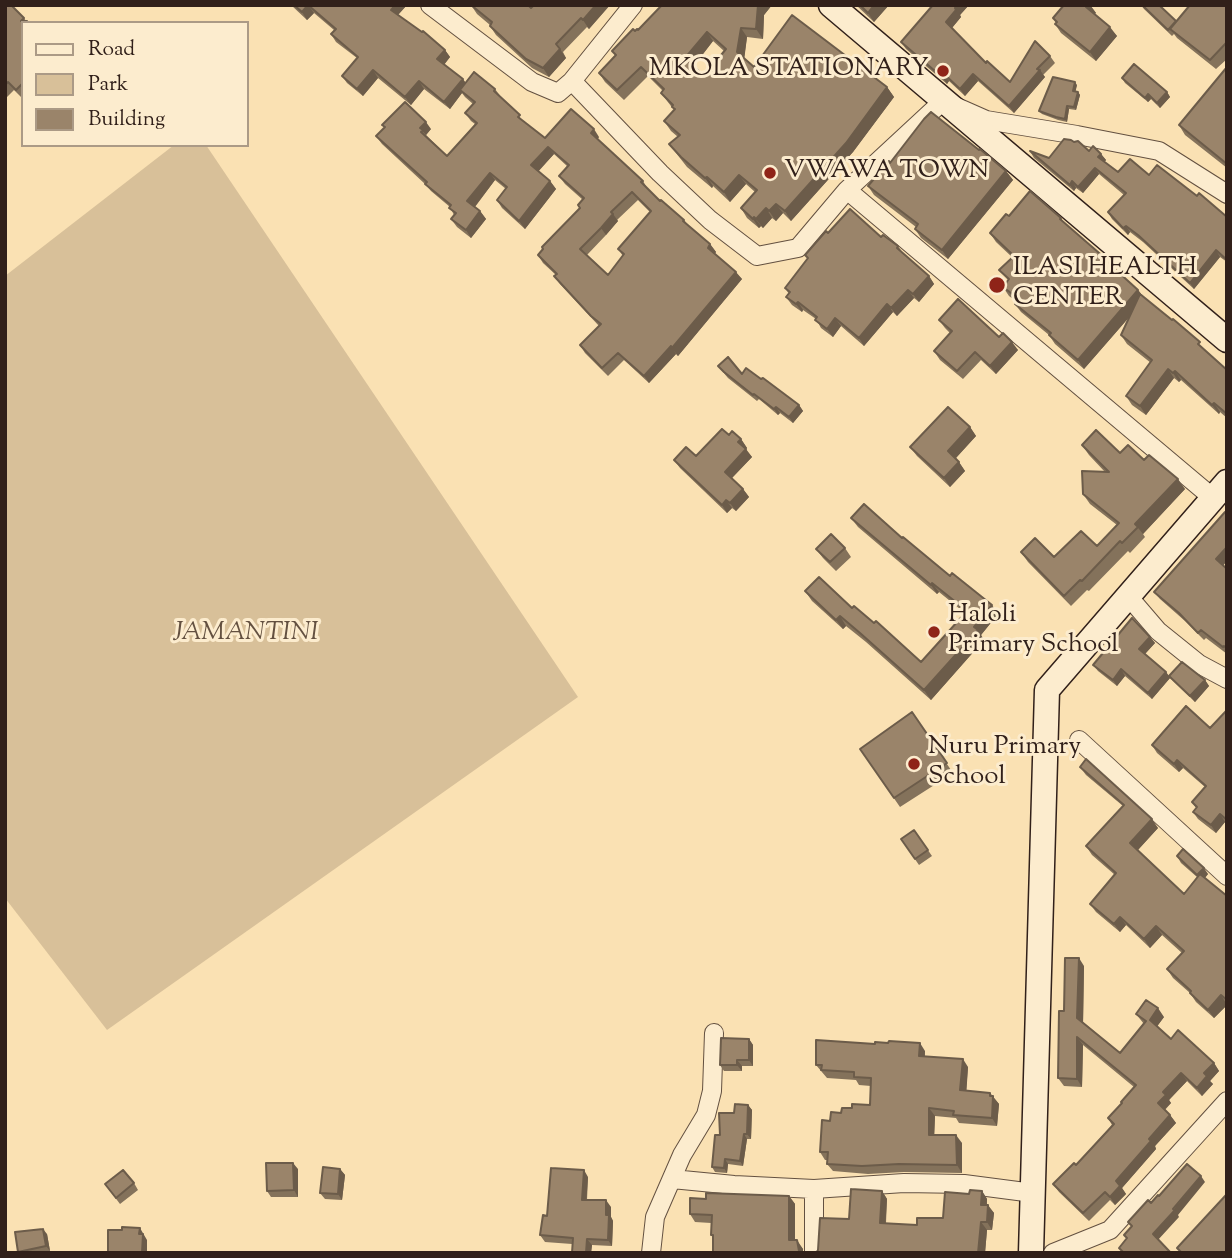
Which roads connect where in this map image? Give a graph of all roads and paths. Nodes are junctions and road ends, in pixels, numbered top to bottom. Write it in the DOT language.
graph roads {
  1 [pos="430,5"];
  2 [pos="831,5"];
  3 [pos="629,7"];
  4 [pos="572,81"];
  5 [pos="943,101"];
  6 [pos="847,190"];
  7 [pos="1227,194"];
  8 [pos="1227,340"];
  9 [pos="1220,490"];
  10 [pos="1128,596"];
  11 [pos="1227,679"];
  12 [pos="1079,740"];
  13 [pos="1227,876"];
  14 [pos="714,1033"];
  15 [pos="1227,1101"];
  16 [pos="672,1179"];
  17 [pos="814,1189"];
  18 [pos="1033,1192"];
  19 [pos="1079,1249"];
  20 [pos="651,1253"];
  21 [pos="814,1253"];
  22 [pos="1031,1253"];
  23 [pos="1053,1253"];
  1 -- 4 [label="street"];
  2 -- 5 [label="street"];
  3 -- 4 [label="street"];
  4 -- 6 [label="street"];
  5 -- 6 [label="street"];
  5 -- 7 [label="street"];
  5 -- 8 [label="street"];
  6 -- 9 [label="street"];
  9 -- 10 [label="street"];
  10 -- 11 [label="street"];
  10 -- 18 [label="street"];
  12 -- 13 [label="street"];
  14 -- 16 [label="street"];
  15 -- 19 [label="street"];
  16 -- 17 [label="street"];
  16 -- 20 [label="street"];
  17 -- 18 [label="street"];
  17 -- 21 [label="street"];
  18 -- 22 [label="street"];
  19 -- 23 [label="street"];
}
